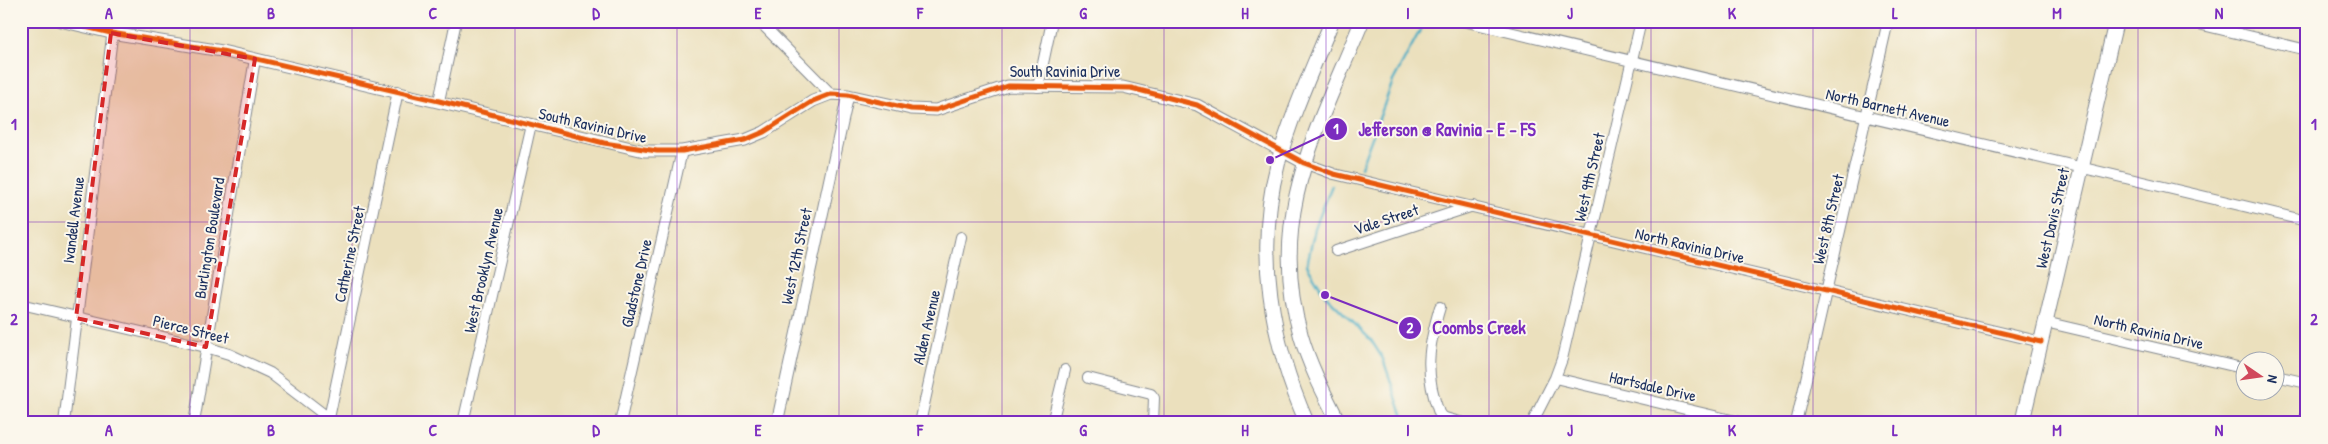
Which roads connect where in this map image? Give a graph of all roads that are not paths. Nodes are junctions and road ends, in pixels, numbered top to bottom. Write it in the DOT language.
graph roads {
  1 [pos="60,21"];
  2 [pos="456,21"];
  3 [pos="758,21"];
  4 [pos="1052,21"];
  5 [pos="1332,21"];
  6 [pos="1362,21"];
  7 [pos="1463,21"];
  8 [pos="1641,21"];
  9 [pos="1888,21"];
  10 [pos="2116,21"];
  11 [pos="2186,21"];
  12 [pos="112,27"];
  13 [pos="2307,50"];
  14 [pos="254,59"];
  15 [pos="1632,60"];
  16 [pos="1038,87"];
  17 [pos="398,91"];
  18 [pos="831,94"];
  19 [pos="848,95"];
  20 [pos="438,101"];
  21 [pos="1867,118"];
  22 [pos="531,124"];
  23 [pos="1282,150"];
  24 [pos="682,151"];
  25 [pos="1304,163"];
  26 [pos="2082,167"];
  27 [pos="1334,174"];
  28 [pos="1473,206"];
  29 [pos="2307,221"];
  30 [pos="1591,235"];
  31 [pos="961,237"];
  32 [pos="1336,252"];
  33 [pos="1826,291"];
  34 [pos="21,304"];
  35 [pos="1440,307"];
  36 [pos="76,318"];
  37 [pos="2045,322"];
  38 [pos="2041,342"];
  39 [pos="206,347"];
  40 [pos="2236,367"];
  41 [pos="1065,370"];
  42 [pos="1088,378"];
  43 [pos="1555,378"];
  44 [pos="2286,378"];
  45 [pos="2307,383"];
  46 [pos="2307,412"];
  47 [pos="331,422"];
  48 [pos="64,423"];
  49 [pos="194,423"];
  50 [pos="463,423"];
  51 [pos="620,423"];
  52 [pos="777,423"];
  53 [pos="920,423"];
  54 [pos="1052,423"];
  55 [pos="1153,423"];
  56 [pos="1307,423"];
  57 [pos="1340,423"];
  58 [pos="1463,423"];
  59 [pos="1532,423"];
  60 [pos="1744,423"];
  61 [pos="1796,423"];
  62 [pos="2022,423"];
  63 [pos="2304,423"];
  1 -- 12 [label="street, South Ravinia Drive"];
  2 -- 20 [label="street"];
  3 -- 18 [label="street"];
  4 -- 16 [label="street"];
  5 -- 23 [label="main road"];
  6 -- 25 [label="main road"];
  7 -- 15 [label="street, North Barnett Avenue"];
  8 -- 15 [label="street, West 9th Street"];
  9 -- 21 [label="street, West 8th Street"];
  10 -- 26 [label="main road, West Davis Street"];
  11 -- 13 [label="street"];
  12 -- 14 [label="street, South Ravinia Drive"];
  12 -- 36 [label="street, Ivandell Avenue"];
  14 -- 17 [label="street, South Ravinia Drive"];
  14 -- 39 [label="street, Burlington Boulevard"];
  15 -- 21 [label="street, North Barnett Avenue"];
  15 -- 30 [label="street, West 9th Street"];
  16 -- 19 [label="street, South Ravinia Drive"];
  16 -- 23 [label="street, South Ravinia Drive"];
  17 -- 20 [label="street, South Ravinia Drive"];
  17 -- 47 [label="street, Catherine Street"];
  18 -- 19 [label="street, South Ravinia Drive"];
  18 -- 24 [label="street, South Ravinia Drive"];
  19 -- 52 [label="street, West 12th Street"];
  20 -- 22 [label="street, South Ravinia Drive"];
  21 -- 26 [label="street, North Barnett Avenue"];
  21 -- 33 [label="street, West 8th Street"];
  22 -- 24 [label="street, South Ravinia Drive"];
  22 -- 50 [label="street, West Brooklyn Avenue"];
  23 -- 25 [label="street, South Ravinia Drive"];
  23 -- 56 [label="main road"];
  24 -- 51 [label="street, Gladstone Drive"];
  25 -- 27 [label="street, South Ravinia Drive"];
  25 -- 57 [label="main road"];
  26 -- 29 [label="street, North Barnett Avenue"];
  26 -- 37 [label="main road, West Davis Street"];
  27 -- 28 [label="street, North Ravinia Drive"];
  28 -- 30 [label="street, North Ravinia Drive"];
  28 -- 32 [label="street, Vale Street"];
  30 -- 33 [label="street, North Ravinia Drive"];
  30 -- 43 [label="street, West 9th Street"];
  31 -- 53 [label="street, Alden Avenue"];
  33 -- 38 [label="street, North Ravinia Drive"];
  33 -- 61 [label="street, West 8th Street"];
  34 -- 36 [label="street, Pierce Street"];
  35 -- 58 [label="street"];
  36 -- 39 [label="street, Pierce Street"];
  36 -- 48 [label="street, Ivandell Avenue"];
  37 -- 38 [label="main road, West Davis Street"];
  37 -- 40 [label="street, North Ravinia Drive"];
  38 -- 62 [label="main road, West Davis Street"];
  39 -- 47 [label="street, Pierce Street"];
  39 -- 49 [label="street, Burlington Boulevard"];
  41 -- 54 [label="street"];
  42 -- 55 [label="street"];
  43 -- 59 [label="street, West 9th Street"];
  43 -- 60 [label="street, Hartsdale Drive"];
  44 -- 45 [label="street"];
  46 -- 63 [label="street"];
}
